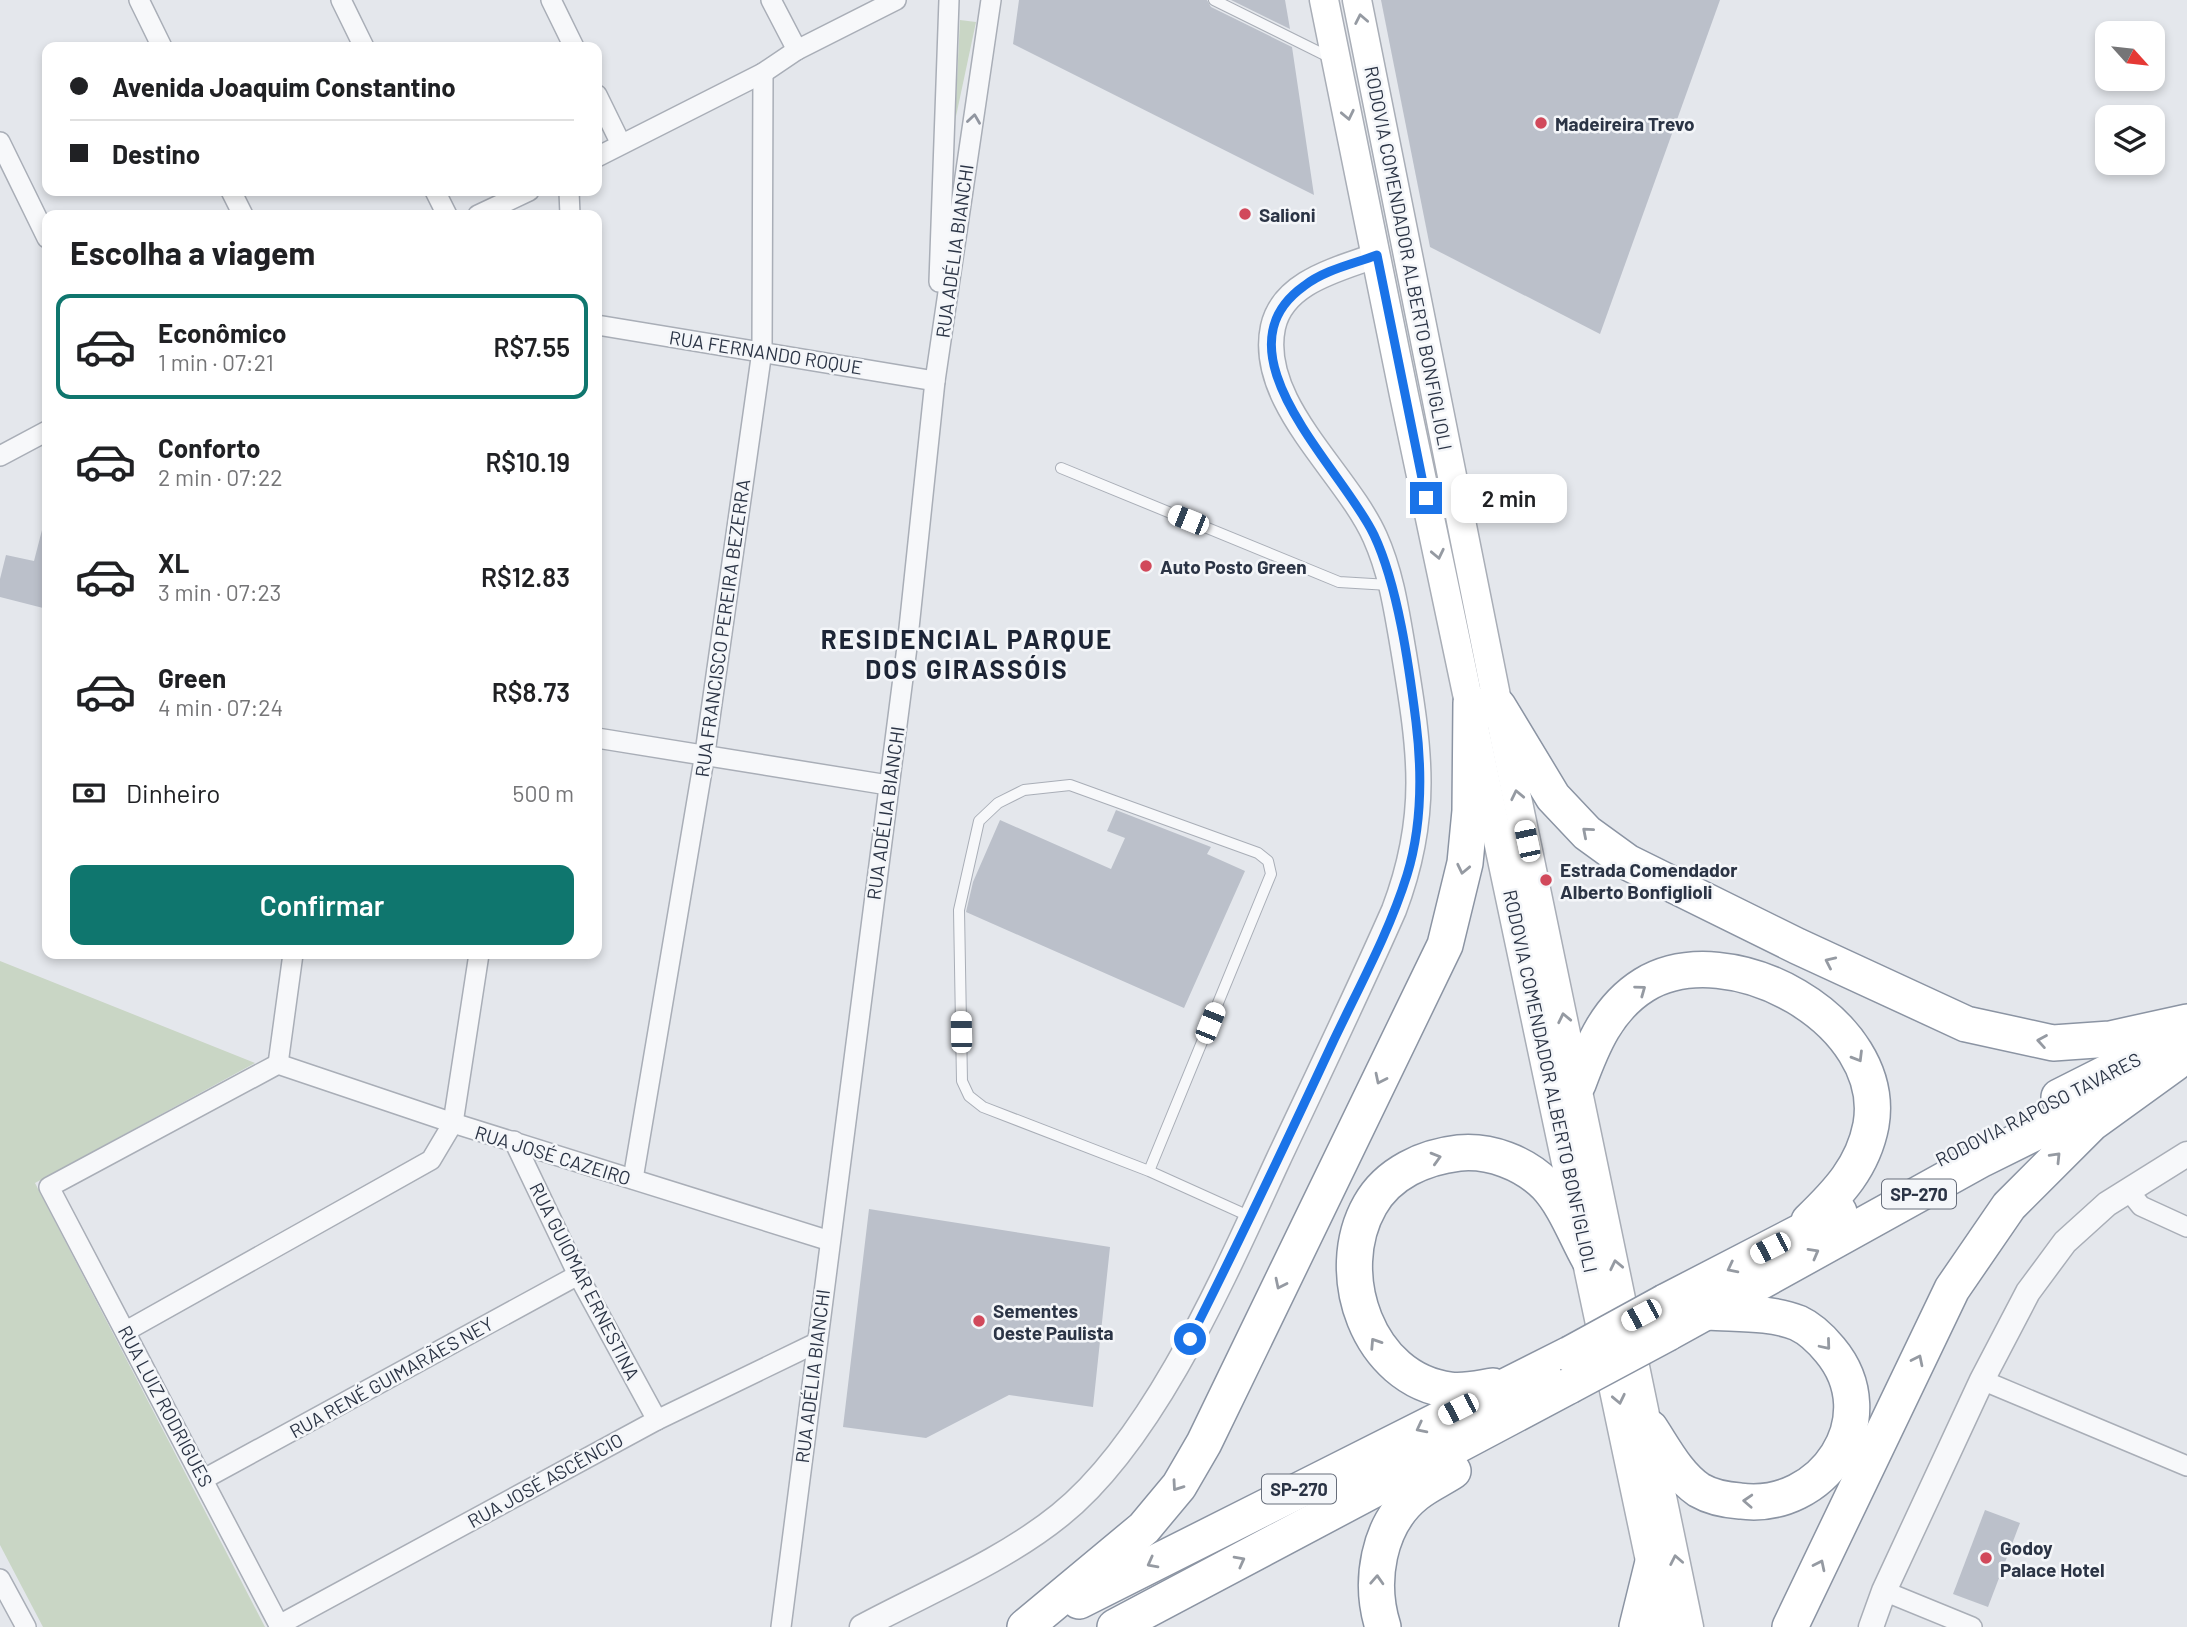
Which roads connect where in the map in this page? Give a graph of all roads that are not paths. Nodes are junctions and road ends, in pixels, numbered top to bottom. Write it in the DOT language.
graph roads {
  1 [pos="139,0"];
  2 [pos="341,0"];
  3 [pos="551,0"];
  4 [pos="771,0"];
  5 [pos="896,0"];
  6 [pos="949,0"];
  7 [pos="991,0"];
  8 [pos="1214,0"];
  9 [pos="1324,0"];
  10 [pos="1357,0"];
  11 [pos="160,42"];
  12 [pos="362,42"];
  13 [pos="572,42"];
  14 [pos="797,50"];
  15 [pos="1336,61"];
  16 [pos="763,73"];
  17 [pos="602,105"];
  18 [pos="0,142"];
  19 [pos="621,144"];
  20 [pos="602,154"];
  21 [pos="518,196"];
  22 [pos="489,210"];
  23 [pos="42,228"];
  24 [pos="1377,255"];
  25 [pos="602,326"];
  26 [pos="762,351"];
  27 [pos="935,381"];
  28 [pos="42,434"];
  29 [pos="0,456"];
  30 [pos="1061,468"];
  31 [pos="1393,586"];
  32 [pos="1485,705"];
  33 [pos="602,739"];
  34 [pos="705,753"];
  35 [pos="888,785"];
  36 [pos="292,959"];
  37 [pos="478,959"];
  38 [pos="2187,1022"];
  39 [pos="2183,1050"];
  40 [pos="278,1064"];
  41 [pos="1578,1084"];
  42 [pos="453,1123"];
  43 [pos="514,1141"];
  44 [pos="2187,1154"];
  45 [pos="1149,1171"];
  46 [pos="633,1180"];
  47 [pos="2128,1190"];
  48 [pos="1251,1218"];
  49 [pos="2187,1227"];
  50 [pos="1792,1237"];
  51 [pos="830,1241"];
  52 [pos="1589,1259"];
  53 [pos="578,1275"];
  54 [pos="1708,1312"];
  55 [pos="1666,1317"];
  56 [pos="125,1331"];
  57 [pos="816,1343"];
  58 [pos="1570,1370"];
  59 [pos="1982,1380"];
  60 [pos="1507,1385"];
  61 [pos="657,1420"];
  62 [pos="1650,1428"];
  63 [pos="2187,1466"];
  64 [pos="204,1479"];
  65 [pos="1653,1562"];
  66 [pos="0,1579"];
  67 [pos="1884,1591"];
  68 [pos="279,1626"];
  69 [pos="26,1627"];
  70 [pos="781,1627"];
  71 [pos="862,1627"];
  72 [pos="1027,1627"];
  73 [pos="1115,1627"];
  74 [pos="1383,1627"];
  75 [pos="1637,1627"];
  76 [pos="1664,1627"];
  77 [pos="1689,1627"];
  78 [pos="1790,1627"];
  79 [pos="1871,1627"];
  80 [pos="1972,1627"];
  1 -- 11 [label="street"];
  2 -- 12 [label="street"];
  3 -- 13 [label="street"];
  4 -- 14 [label="street"];
  5 -- 14 [label="street"];
  6 -- 27 [label="street"];
  27 -- 7 [label="street, RUA ADÉLIA BIANCHI, one-way"];
  8 -- 15 [label="lane"];
  9 -- 15 [label="main road, RODOVIA COMENDADOR ALBERTO BONFIGLIOLI"];
  32 -- 10 [label="main road, RODOVIA COMENDADOR ALBERTO BONFIGLIOLI, one-way"];
  14 -- 16 [label="street"];
  15 -- 24 [label="main road, RODOVIA COMENDADOR ALBERTO BONFIGLIOLI, one-way"];
  16 -- 19 [label="street"];
  16 -- 26 [label="street, RUA FRANCISCO PEREIRA BEZERRA"];
  17 -- 19 [label="street"];
  18 -- 23 [label="street"];
  19 -- 20 [label="street"];
  21 -- 22 [label="street"];
  24 -- 31 [label="street"];
  24 -- 32 [label="main road, RODOVIA COMENDADOR ALBERTO BONFIGLIOLI, one-way"];
  25 -- 26 [label="street, RUA FERNANDO ROQUE"];
  26 -- 27 [label="street, RUA FERNANDO ROQUE"];
  26 -- 34 [label="street, RUA FRANCISCO PEREIRA BEZERRA"];
  27 -- 35 [label="street, RUA ADÉLIA BIANCHI"];
  28 -- 29 [label="street"];
  30 -- 31 [label="lane"];
  31 -- 48 [label="street"];
  38 -- 32 [label="highway, one-way"];
  41 -- 32 [label="main road, RODOVIA COMENDADOR ALBERTO BONFIGLIOLI, one-way"];
  32 -- 52 [label="main road, RODOVIA COMENDADOR ALBERTO BONFIGLIOLI"];
  32 -- 72 [label="highway, one-way"];
  33 -- 34 [label="street"];
  34 -- 35 [label="street"];
  34 -- 46 [label="street, RUA FRANCISCO PEREIRA BEZERRA"];
  35 -- 51 [label="street, RUA ADÉLIA BIANCHI"];
  36 -- 40 [label="street"];
  37 -- 42 [label="street"];
  39 -- 50 [label="highway, RODOVIA RAPOSO TAVARES / SP-270"];
  54 -- 39 [label="highway, RODOVIA RAPOSO TAVARES / SP-270, one-way"];
  78 -- 39 [label="highway, one-way"];
  40 -- 42 [label="street, RUA JOSÉ CAZEIRO"];
  40 -- 56 [label="street, RUA LUIZ RODRIGUES"];
  41 -- 50 [label="highway, one-way"];
  62 -- 41 [label="main road, RODOVIA COMENDADOR ALBERTO BONFIGLIOLI, one-way"];
  42 -- 43 [label="street, RUA JOSÉ CAZEIRO"];
  42 -- 56 [label="street"];
  43 -- 46 [label="street, RUA JOSÉ CAZEIRO"];
  43 -- 53 [label="street, RUA GUIOMAR ERNESTINA"];
  44 -- 47 [label="street"];
  45 -- 45 [label="lane"];
  45 -- 48 [label="lane"];
  46 -- 51 [label="street, RUA JOSÉ CAZEIRO"];
  47 -- 49 [label="street"];
  47 -- 59 [label="street"];
  48 -- 71 [label="street"];
  50 -- 55 [label="highway, RODOVIA RAPOSO TAVARES / SP-270, one-way"];
  51 -- 57 [label="street, RUA ADÉLIA BIANCHI"];
  60 -- 52 [label="highway, one-way"];
  52 -- 65 [label="main road, RODOVIA COMENDADOR ALBERTO BONFIGLIOLI, one-way"];
  53 -- 61 [label="street, RUA GUIOMAR ERNESTINA"];
  53 -- 64 [label="street, RUA RENÉ GUIMARÃES NEY"];
  54 -- 55 [label="highway, RODOVIA RAPOSO TAVARES / SP-270"];
  54 -- 62 [label="highway, one-way"];
  55 -- 58 [label="highway, RODOVIA RAPOSO TAVARES / SP-270, bridge"];
  56 -- 64 [label="street, RUA LUIZ RODRIGUES"];
  57 -- 61 [label="street, RUA JOSÉ ASCÊNCIO"];
  57 -- 70 [label="street, RUA ADÉLIA BIANCHI"];
  58 -- 60 [label="highway, RODOVIA RAPOSO TAVARES / SP-270"];
  73 -- 58 [label="highway, RODOVIA RAPOSO TAVARES / SP-270, one-way"];
  74 -- 58 [label="highway, one-way"];
  59 -- 63 [label="street"];
  59 -- 67 [label="street"];
  60 -- 72 [label="highway, RODOVIA RAPOSO TAVARES / SP-270, one-way"];
  61 -- 68 [label="street, RUA JOSÉ ASCÊNCIO"];
  77 -- 62 [label="main road, RODOVIA COMENDADOR ALBERTO BONFIGLIOLI, one-way"];
  64 -- 68 [label="street, RUA LUIZ RODRIGUES"];
  65 -- 75 [label="highway"];
  65 -- 76 [label="main road, RODOVIA COMENDADOR ALBERTO BONFIGLIOLI"];
  66 -- 69 [label="street"];
  67 -- 79 [label="street"];
  67 -- 80 [label="street"];
}
